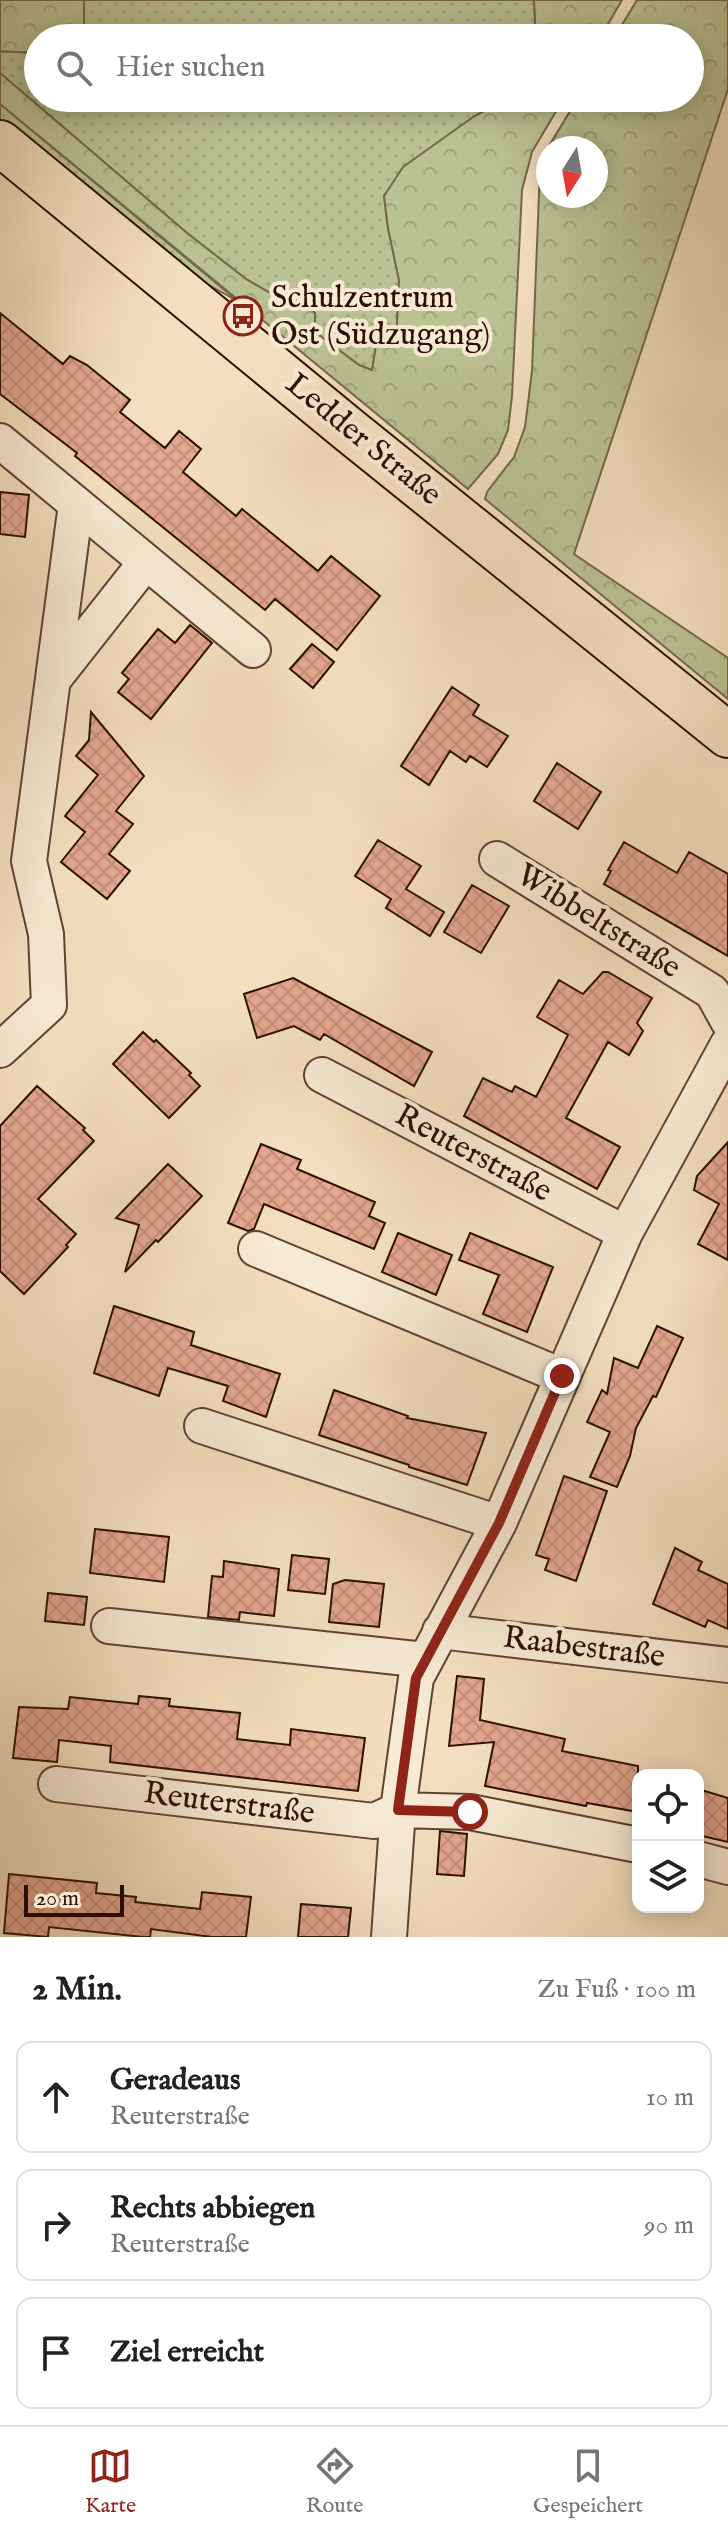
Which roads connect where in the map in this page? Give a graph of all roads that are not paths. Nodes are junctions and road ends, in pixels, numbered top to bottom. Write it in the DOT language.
graph roads {
  1 [pos="0,143"];
  2 [pos="0,441"];
  3 [pos="76,504"];
  4 [pos="146,562"];
  5 [pos="253,650"];
  6 [pos="53,680"];
  7 [pos="728,735"];
  8 [pos="497,859"];
  9 [pos="728,1021"];
  10 [pos="728,1044"];
  11 [pos="0,1050"];
  12 [pos="322,1075"];
  13 [pos="625,1233"];
  14 [pos="256,1249"];
  15 [pos="562,1376"];
  16 [pos="202,1426"];
  17 [pos="499,1523"];
  18 [pos="109,1626"];
  19 [pos="432,1645"];
  20 [pos="728,1665"];
  21 [pos="56,1784"];
  22 [pos="398,1810"];
  23 [pos="632,1844"];
  24 [pos="704,1861"];
  25 [pos="728,1867"];
  26 [pos="389,1937"];
  1 -- 7 [label="main road, Ledder Straße"];
  2 -- 3 [label="street"];
  3 -- 4 [label="street"];
  3 -- 6 [label="street"];
  4 -- 5 [label="street"];
  4 -- 6 [label="street"];
  6 -- 11 [label="street"];
  8 -- 9 [label="street, Wibbeltstraße"];
  10 -- 13 [label="street"];
  12 -- 13 [label="street, Reuterstraße"];
  13 -- 15 [label="street"];
  14 -- 15 [label="street"];
  15 -- 17 [label="street"];
  16 -- 17 [label="street"];
  17 -- 19 [label="street"];
  18 -- 19 [label="street"];
  19 -- 20 [label="street, Raabestraße"];
  19 -- 22 [label="street"];
  21 -- 22 [label="street, Reuterstraße"];
  22 -- 23 [label="street, Reuterstraße"];
  22 -- 26 [label="street"];
  24 -- 25 [label="street"];
}
